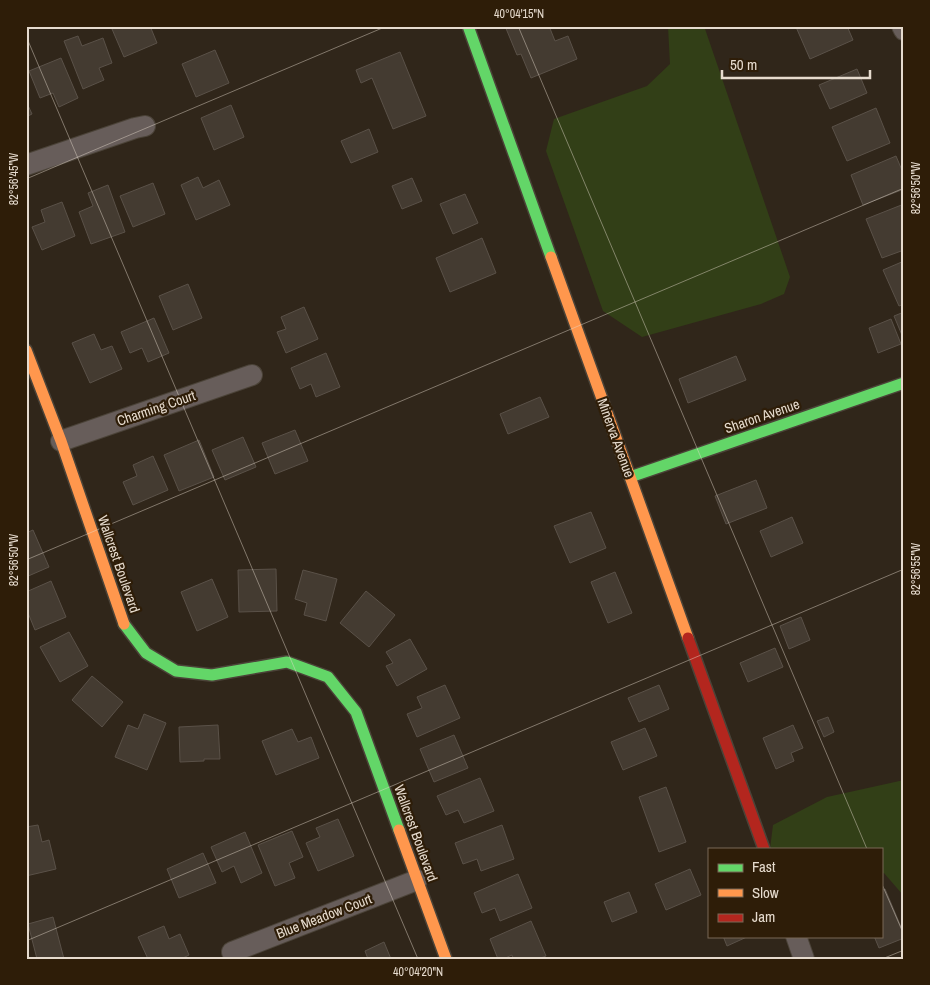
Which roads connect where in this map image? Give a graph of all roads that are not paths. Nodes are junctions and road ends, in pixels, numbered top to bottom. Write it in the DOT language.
graph roads {
  1 [pos="468,26"];
  2 [pos="902,26"];
  3 [pos="904,30"];
  4 [pos="145,126"];
  5 [pos="26,165"];
  6 [pos="26,350"];
  7 [pos="252,375"];
  8 [pos="904,382"];
  9 [pos="60,441"];
  10 [pos="630,477"];
  11 [pos="764,848"];
  12 [pos="417,880"];
  13 [pos="797,938"];
  14 [pos="232,952"];
  15 [pos="446,959"];
  16 [pos="804,959"];
  1 -- 10 [label="street, Minerva Avenue"];
  2 -- 3 [label="street"];
  4 -- 5 [label="street"];
  6 -- 9 [label="street, Wallcrest Boulevard"];
  7 -- 9 [label="street, Charming Court"];
  8 -- 10 [label="street, Sharon Avenue"];
  9 -- 12 [label="street, Wallcrest Boulevard"];
  10 -- 11 [label="street, Minerva Avenue"];
  12 -- 14 [label="street, Blue Meadow Court"];
  12 -- 15 [label="street, Wallcrest Boulevard"];
  13 -- 16 [label="street"];
}
